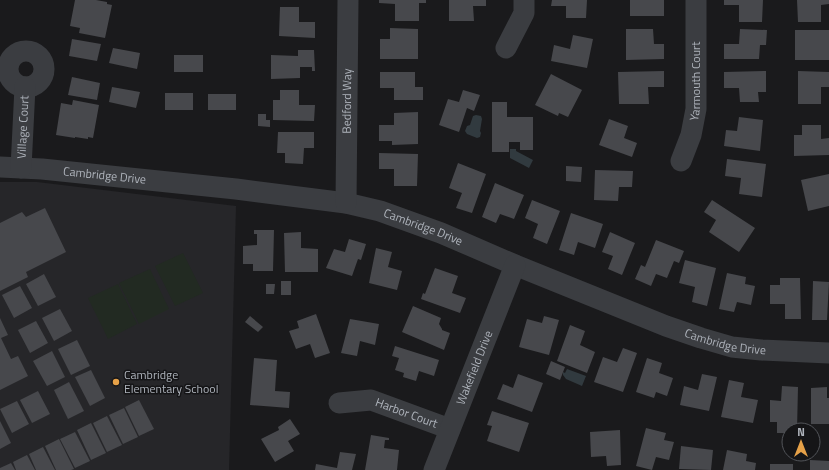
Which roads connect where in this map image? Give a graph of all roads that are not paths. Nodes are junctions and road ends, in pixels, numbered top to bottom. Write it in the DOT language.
graph roads {
  1 [pos="348,0"];
  2 [pos="524,0"];
  3 [pos="696,0"];
  4 [pos="506,48"];
  5 [pos="25,87"];
  6 [pos="681,161"];
  7 [pos="0,167"];
  8 [pos="21,168"];
  9 [pos="346,203"];
  10 [pos="515,265"];
  11 [pos="829,353"];
  12 [pos="339,403"];
  13 [pos="450,429"];
  14 [pos="434,470"];
  1 -- 9 [label="street, Bedford Way"];
  2 -- 4 [label="street"];
  3 -- 6 [label="street, Yarmouth Court"];
  5 -- 8 [label="street, Village Court"];
  7 -- 8 [label="street, Cambridge Drive"];
  8 -- 9 [label="street, Cambridge Drive"];
  9 -- 10 [label="street, Cambridge Drive"];
  10 -- 11 [label="street, Cambridge Drive"];
  10 -- 13 [label="street, Wakefield Drive"];
  12 -- 13 [label="street, Harbor Court"];
  13 -- 14 [label="street, Wakefield Drive"];
}
